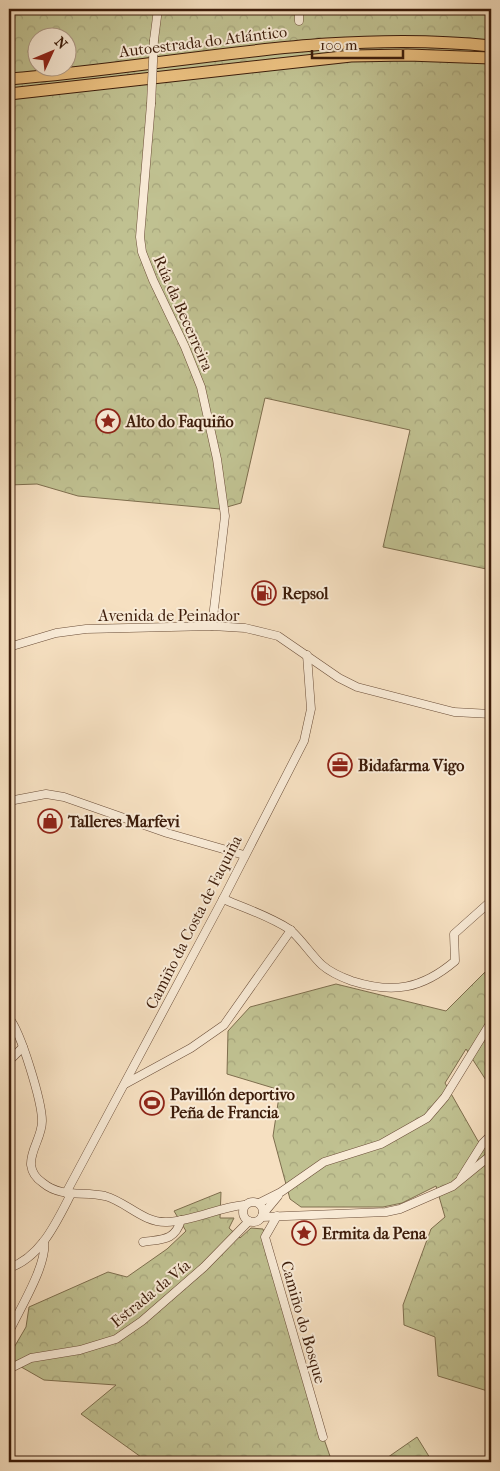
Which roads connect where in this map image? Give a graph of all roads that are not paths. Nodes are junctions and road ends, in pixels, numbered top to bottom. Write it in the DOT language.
graph roads {
  1 [pos="158,9"];
  2 [pos="299,9"];
  3 [pos="299,21"];
  4 [pos="491,46"];
  5 [pos="491,58"];
  6 [pos="9,79"];
  7 [pos="9,94"];
  8 [pos="212,626"];
  9 [pos="9,647"];
  10 [pos="307,655"];
  11 [pos="491,714"];
  12 [pos="9,801"];
  13 [pos="244,855"];
  14 [pos="223,898"];
  15 [pos="491,901"];
  16 [pos="291,930"];
  17 [pos="9,1018"];
  18 [pos="491,1022"];
  19 [pos="23,1047"];
  20 [pos="9,1061"];
  21 [pos="125,1084"];
  22 [pos="491,1135"];
  23 [pos="491,1155"];
  24 [pos="459,1181"];
  25 [pos="281,1192"];
  26 [pos="68,1193"];
  27 [pos="259,1203"];
  28 [pos="243,1207"];
  29 [pos="262,1215"];
  30 [pos="277,1216"];
  31 [pos="181,1220"];
  32 [pos="247,1220"];
  33 [pos="44,1241"];
  34 [pos="143,1242"];
  35 [pos="9,1268"];
  36 [pos="9,1332"];
  37 [pos="9,1369"];
  38 [pos="324,1437"];
  1 -- 8 [label="street, Rúa da Becerreira, bridge"];
  2 -- 3 [label="street"];
  4 -- 6 [label="highway, Autoestrada do Atlántico"];
  5 -- 7 [label="highway, Autoestrada do Atlántico"];
  8 -- 9 [label="street, Avenida de Peinador"];
  8 -- 10 [label="street, Avenida de Peinador"];
  10 -- 11 [label="street, Avenida de Peinador"];
  10 -- 13 [label="street, Camiño da Costa de Faquiña"];
  12 -- 13 [label="street"];
  13 -- 14 [label="street, Camiño da Costa de Faquiña"];
  14 -- 16 [label="street"];
  14 -- 21 [label="street, Camiño da Costa de Faquiña"];
  15 -- 16 [label="street"];
  16 -- 21 [label="street"];
  17 -- 19 [label="street"];
  18 -- 25 [label="street"];
  19 -- 20 [label="street"];
  19 -- 26 [label="street"];
  21 -- 26 [label="street, Camiño da Costa de Faquiña"];
  22 -- 24 [label="street"];
  23 -- 24 [label="street"];
  24 -- 30 [label="street"];
  25 -- 27 [label="street"];
  25 -- 29 [label="street"];
  26 -- 31 [label="street"];
  26 -- 33 [label="street, Camiño da Costa de Faquiña"];
  27 -- 28 [label="street"];
  27 -- 29 [label="street"];
  28 -- 31 [label="street"];
  28 -- 32 [label="street"];
  29 -- 30 [label="street"];
  29 -- 32 [label="street"];
  30 -- 38 [label="street, Camiño do Bosque"];
  31 -- 34 [label="street"];
  32 -- 37 [label="street, Estrada da Vía"];
  33 -- 35 [label="street"];
  33 -- 36 [label="street"];
}
